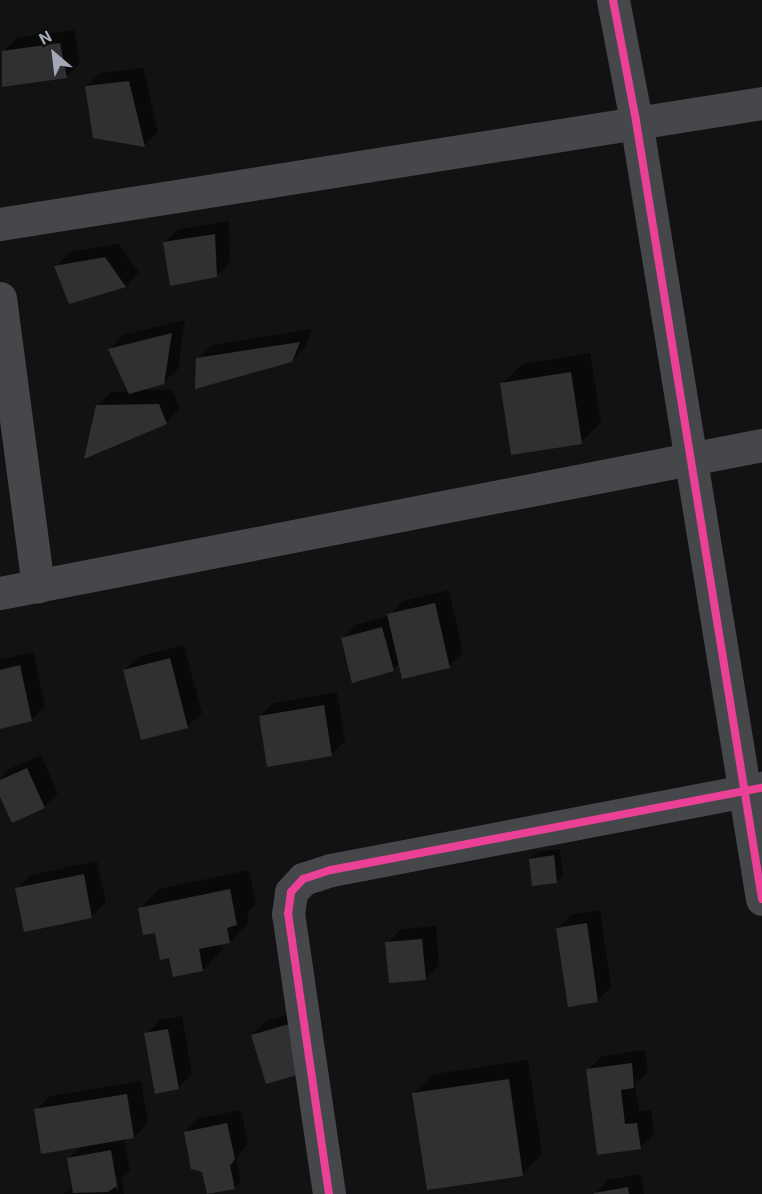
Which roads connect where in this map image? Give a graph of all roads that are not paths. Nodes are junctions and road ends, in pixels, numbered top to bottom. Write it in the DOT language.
graph roads {
  1 [pos="613,0"];
  2 [pos="762,103"];
  3 [pos="636,121"];
  4 [pos="0,224"];
  5 [pos="0,298"];
  6 [pos="762,445"];
  7 [pos="689,460"];
  8 [pos="38,587"];
  9 [pos="0,593"];
  10 [pos="753,789"];
  11 [pos="762,899"];
  12 [pos="329,1194"];
  1 -- 3 [label="street"];
  2 -- 3 [label="street"];
  3 -- 4 [label="street"];
  3 -- 7 [label="street"];
  5 -- 8 [label="street"];
  6 -- 7 [label="street"];
  7 -- 8 [label="street"];
  7 -- 10 [label="street"];
  8 -- 9 [label="street"];
  10 -- 11 [label="street"];
  10 -- 12 [label="street"];
}
